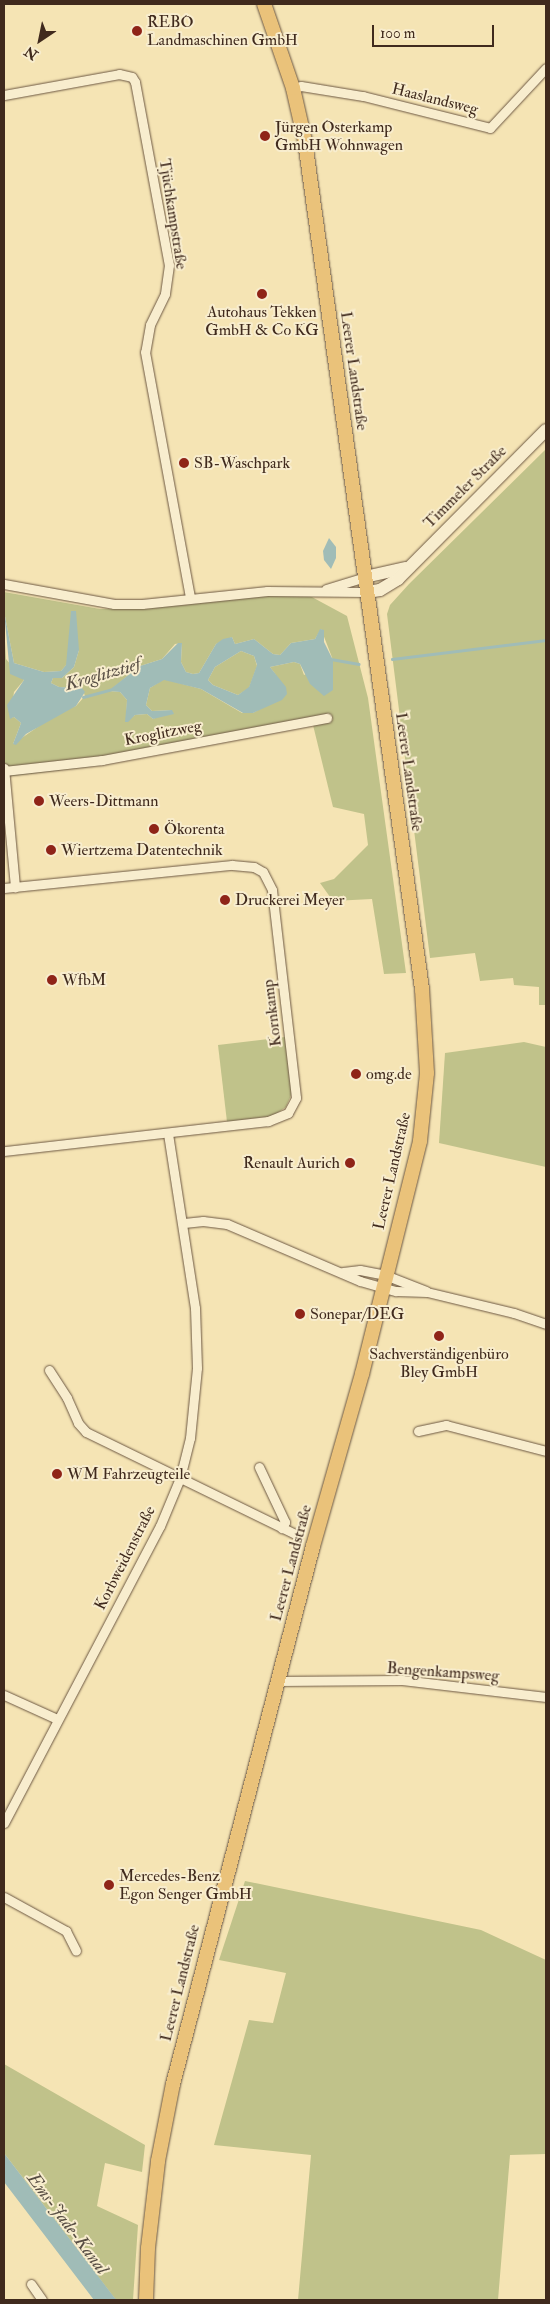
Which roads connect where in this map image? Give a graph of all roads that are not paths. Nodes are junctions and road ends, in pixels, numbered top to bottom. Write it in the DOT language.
graph roads {
  1 [pos="264,4"];
  2 [pos="546,68"];
  3 [pos="293,88"];
  4 [pos="4,95"];
  5 [pos="546,430"];
  6 [pos="408,567"];
  7 [pos="365,576"];
  8 [pos="4,584"];
  9 [pos="323,590"];
  10 [pos="367,592"];
  11 [pos="190,598"];
  12 [pos="327,718"];
  13 [pos="4,768"];
  14 [pos="4,771"];
  15 [pos="15,887"];
  16 [pos="4,888"];
  17 [pos="168,1134"];
  18 [pos="4,1151"];
  19 [pos="184,1223"];
  20 [pos="342,1272"];
  21 [pos="383,1281"];
  22 [pos="427,1292"];
  23 [pos="546,1324"];
  24 [pos="49,1370"];
  25 [pos="418,1431"];
  26 [pos="546,1451"];
  27 [pos="259,1467"];
  28 [pos="180,1478"];
  29 [pos="282,1528"];
  30 [pos="297,1535"];
  31 [pos="278,1681"];
  32 [pos="4,1695"];
  33 [pos="546,1696"];
  34 [pos="57,1719"];
  35 [pos="4,1823"];
  36 [pos="4,1897"];
  37 [pos="76,1951"];
  38 [pos="31,2284"];
  39 [pos="42,2300"];
  40 [pos="146,2300"];
  1 -- 3 [label="main road, Leerer Landstraße"];
  2 -- 3 [label="street, Haaslandsweg"];
  3 -- 7 [label="main road, Leerer Landstraße"];
  4 -- 11 [label="street, Tjüchkampstraße"];
  5 -- 6 [label="main road, Timmeler Straße"];
  6 -- 7 [label="main road, Timmeler Straße"];
  6 -- 10 [label="main road, Timmeler Straße"];
  7 -- 9 [label="street"];
  7 -- 10 [label="main road, Leerer Landstraße"];
  8 -- 11 [label="street"];
  9 -- 10 [label="street"];
  9 -- 11 [label="street"];
  10 -- 21 [label="main road, Leerer Landstraße"];
  12 -- 14 [label="street, Kroglitzweg"];
  13 -- 14 [label="street"];
  14 -- 15 [label="street"];
  15 -- 16 [label="street, Kornkamp"];
  15 -- 17 [label="street, Kornkamp"];
  17 -- 18 [label="street, Kornkamp"];
  17 -- 19 [label="street, Korbweidenstraße"];
  19 -- 20 [label="street"];
  19 -- 28 [label="street, Korbweidenstraße"];
  20 -- 21 [label="street"];
  20 -- 21 [label="street"];
  21 -- 22 [label="street"];
  21 -- 22 [label="street"];
  21 -- 31 [label="main road, Leerer Landstraße"];
  22 -- 23 [label="street"];
  24 -- 28 [label="street"];
  25 -- 26 [label="street"];
  27 -- 29 [label="street"];
  28 -- 29 [label="street"];
  28 -- 34 [label="street, Korbweidenstraße"];
  29 -- 30 [label="street"];
  31 -- 33 [label="street, Bengenkampsweg"];
  31 -- 40 [label="main road, Leerer Landstraße"];
  32 -- 34 [label="street"];
  34 -- 35 [label="street, Korbweidenstraße"];
  36 -- 37 [label="street"];
  38 -- 39 [label="street"];
}
